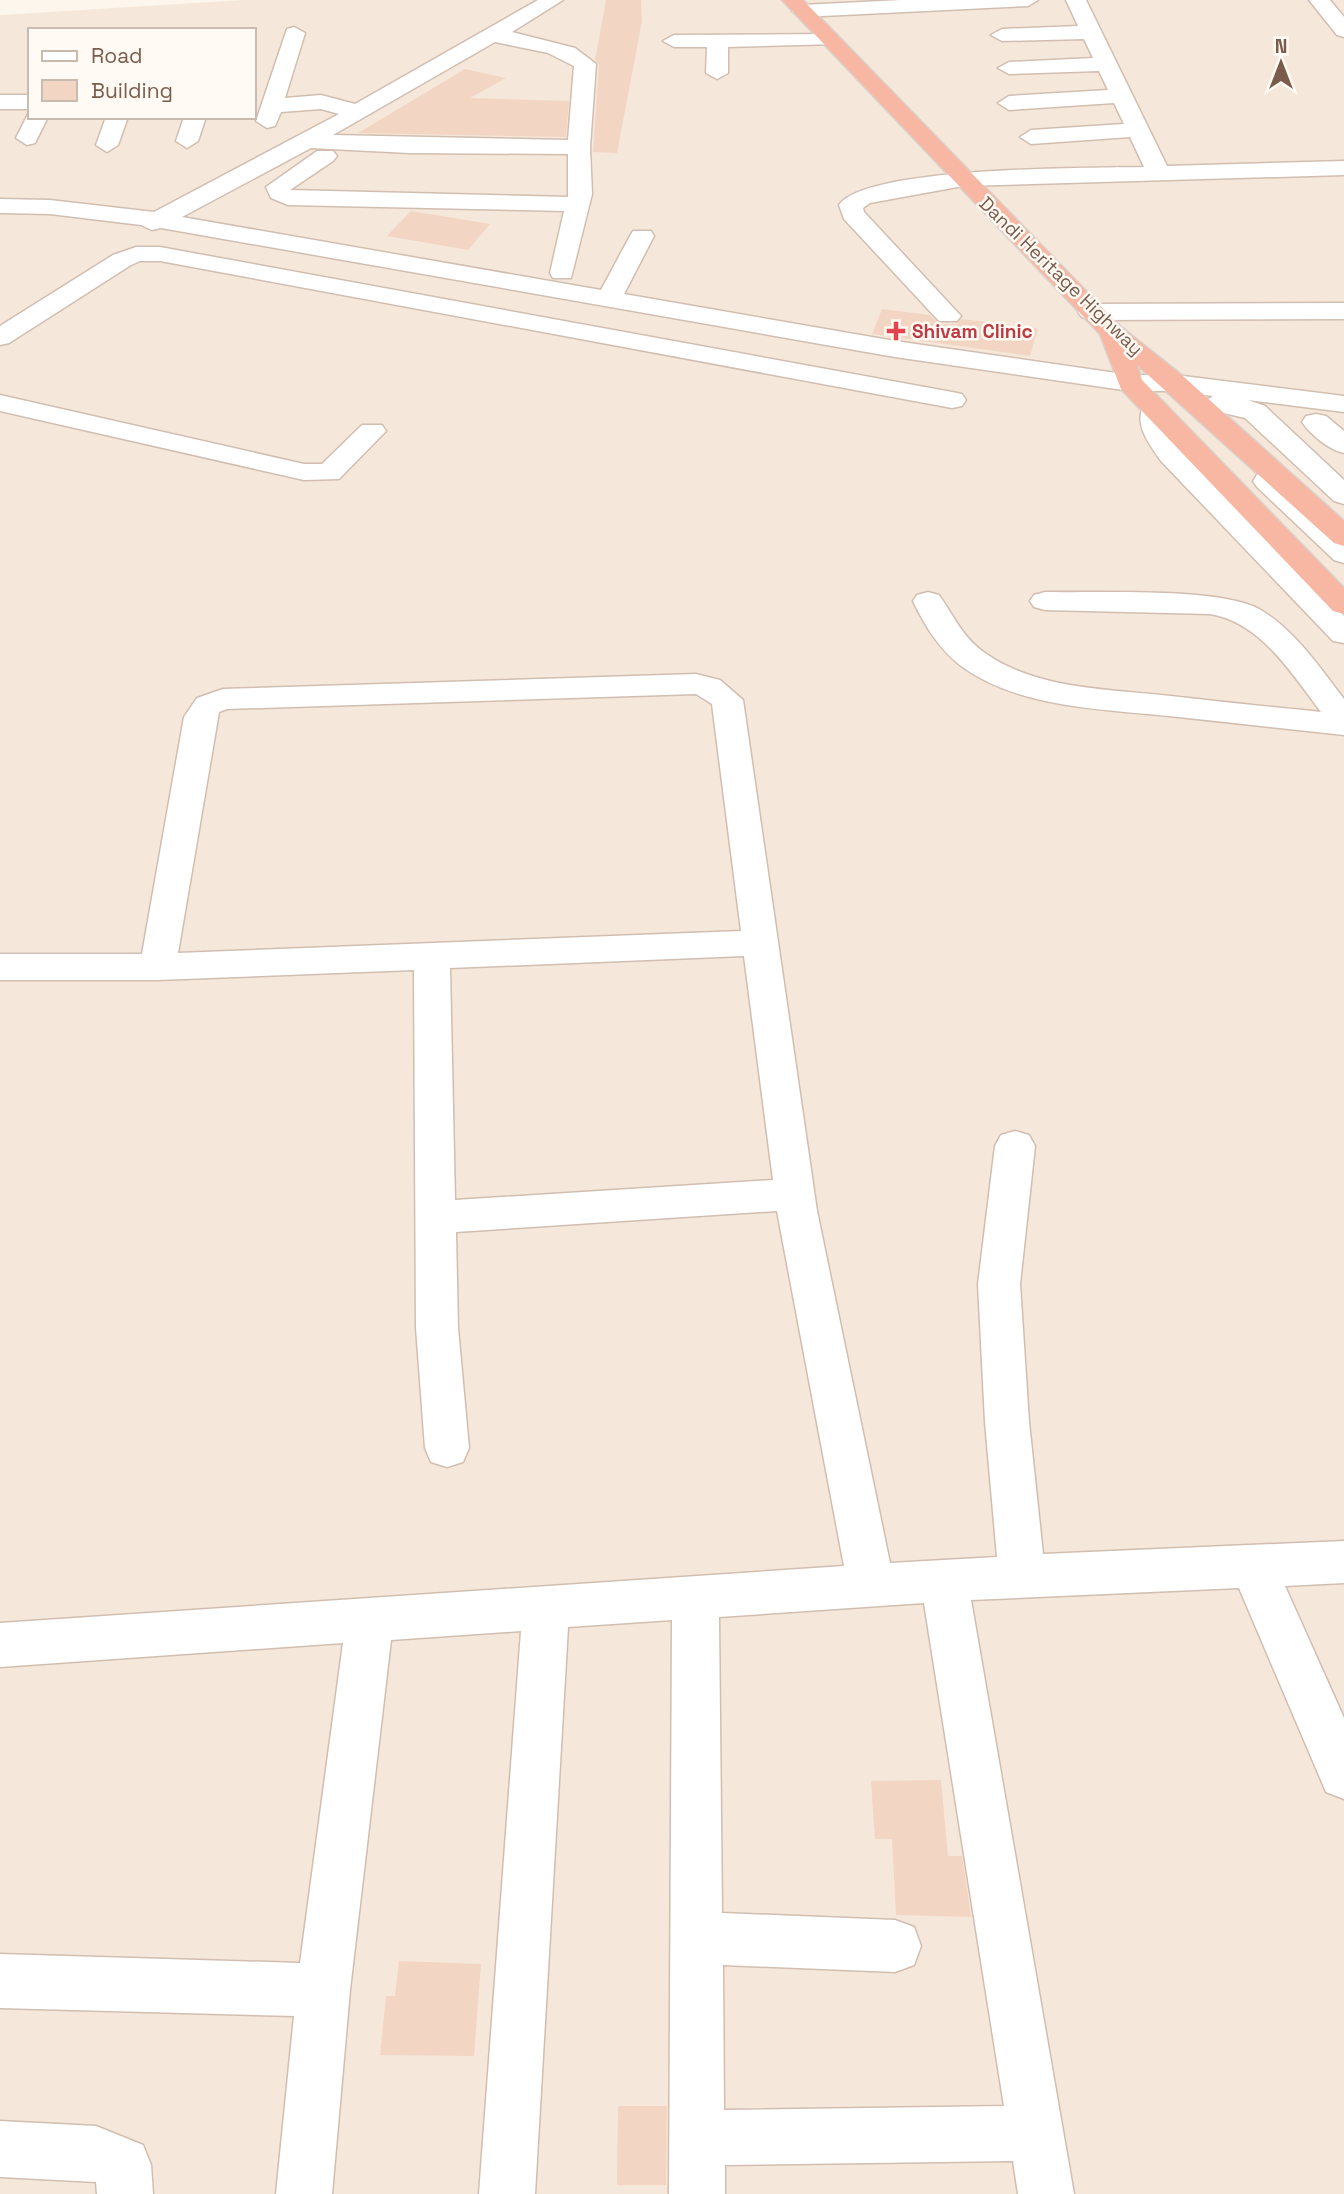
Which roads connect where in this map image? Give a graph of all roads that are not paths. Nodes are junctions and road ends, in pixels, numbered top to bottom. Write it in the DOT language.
graph roads {
  1 [pos="553,0"];
  2 [pos="1028,0"];
  3 [pos="1076,0"];
  4 [pos="1319,0"];
  5 [pos="797,5"];
  6 [pos="1344,31"];
  7 [pos="1091,32"];
  8 [pos="294,33"];
  9 [pos="492,35"];
  10 [pos="1002,35"];
  11 [pos="718,40"];
  12 [pos="830,40"];
  13 [pos="674,41"];
  14 [pos="1106,64"];
  15 [pos="1009,68"];
  16 [pos="717,73"];
  17 [pos="1122,96"];
  18 [pos="0,102"];
  19 [pos="28,102"];
  20 [pos="1009,103"];
  21 [pos="268,105"];
  22 [pos="355,111"];
  23 [pos="116,119"];
  24 [pos="194,119"];
  25 [pos="1138,130"];
  26 [pos="1031,137"];
  27 [pos="187,141"];
  28 [pos="307,141"];
  29 [pos="344,143"];
  30 [pos="107,145"];
  31 [pos="579,147"];
  32 [pos="1344,168"];
  33 [pos="1159,174"];
  34 [pos="295,176"];
  35 [pos="376,177"];
  36 [pos="553,179"];
  37 [pos="963,179"];
  38 [pos="580,180"];
  39 [pos="578,204"];
  40 [pos="0,206"];
  41 [pos="158,220"];
  42 [pos="642,236"];
  43 [pos="562,273"];
  44 [pos="48,280"];
  45 [pos="609,299"];
  46 [pos="1344,311"];
  47 [pos="1091,312"];
  48 [pos="948,316"];
  49 [pos="1112,332"];
  50 [pos="0,337"];
  51 [pos="1130,383"];
  52 [pos="1184,391"];
  53 [pos="952,400"];
  54 [pos="0,403"];
  55 [pos="1344,404"];
  56 [pos="1155,410"];
  57 [pos="1259,416"];
  58 [pos="1317,422"];
  59 [pos="1344,426"];
  60 [pos="372,431"];
  61 [pos="1241,443"];
  62 [pos="1344,445"];
  63 [pos="1344,495"];
  64 [pos="1344,537"];
  65 [pos="1344,554"];
  66 [pos="1304,562"];
  67 [pos="1344,578"];
  68 [pos="928,601"];
  69 [pos="1045,601"];
  70 [pos="1344,605"];
  71 [pos="1344,635"];
  72 [pos="1344,723"];
  73 [pos="761,943"];
  74 [pos="432,956"];
  75 [pos="0,967"];
  76 [pos="158,967"];
  77 [pos="1015,1146"];
  78 [pos="794,1194"];
  79 [pos="435,1217"];
  80 [pos="446,1448"];
  81 [pos="1344,1562"];
  82 [pos="1253,1566"];
  83 [pos="1022,1577"];
  84 [pos="944,1580"];
  85 [pos="871,1585"];
  86 [pos="695,1598"];
  87 [pos="545,1607"];
  88 [pos="370,1618"];
  89 [pos="0,1645"];
  90 [pos="1344,1775"];
  91 [pos="698,1938"];
  92 [pos="895,1946"];
  93 [pos="0,1981"];
  94 [pos="323,1990"];
  95 [pos="1036,2133"];
  96 [pos="696,2138"];
  97 [pos="0,2149"];
  98 [pos="125,2194"];
  99 [pos="304,2194"];
  100 [pos="507,2194"];
  101 [pos="697,2194"];
  102 [pos="1046,2194"];
  1 -- 9 [label="street"];
  2 -- 5 [label="street"];
  3 -- 7 [label="street"];
  4 -- 6 [label="street"];
  5 -- 12 [label="highway, Dandi Heritage Highway"];
  7 -- 10 [label="street"];
  7 -- 14 [label="street"];
  8 -- 21 [label="street"];
  9 -- 22 [label="street"];
  9 -- 31 [label="street"];
  11 -- 12 [label="street"];
  11 -- 13 [label="street"];
  11 -- 16 [label="street"];
  12 -- 37 [label="highway, Dandi Heritage Highway"];
  14 -- 15 [label="street"];
  14 -- 17 [label="street"];
  17 -- 20 [label="street"];
  17 -- 25 [label="street"];
  18 -- 19 [label="street"];
  21 -- 22 [label="street"];
  22 -- 28 [label="street"];
  23 -- 30 [label="street"];
  24 -- 27 [label="street"];
  25 -- 26 [label="street"];
  25 -- 33 [label="street"];
  28 -- 29 [label="street"];
  28 -- 41 [label="street"];
  29 -- 31 [label="street"];
  29 -- 34 [label="street"];
  31 -- 38 [label="street"];
  32 -- 33 [label="street"];
  33 -- 37 [label="street"];
  34 -- 35 [label="street"];
  34 -- 39 [label="street"];
  36 -- 38 [label="street"];
  37 -- 47 [label="highway, Dandi Heritage Highway"];
  37 -- 48 [label="street"];
  38 -- 39 [label="street"];
  39 -- 43 [label="street"];
  40 -- 41 [label="street"];
  41 -- 44 [label="street"];
  41 -- 45 [label="street"];
  42 -- 45 [label="street"];
  45 -- 51 [label="street"];
  46 -- 47 [label="street"];
  47 -- 49 [label="highway, Dandi Heritage Highway"];
  49 -- 51 [label="highway"];
  49 -- 52 [label="highway, Dandi Heritage Highway"];
  50 -- 53 [label="street"];
  51 -- 52 [label="street"];
  51 -- 56 [label="highway"];
  52 -- 55 [label="street"];
  52 -- 57 [label="street"];
  52 -- 61 [label="highway, Dandi Heritage Highway"];
  54 -- 60 [label="street"];
  56 -- 66 [label="highway"];
  56 -- 71 [label="street"];
  57 -- 58 [label="street"];
  57 -- 63 [label="street"];
  58 -- 59 [label="street"];
  58 -- 62 [label="street"];
  61 -- 64 [label="highway, Dandi Heritage Highway"];
  61 -- 65 [label="street"];
  66 -- 67 [label="street"];
  66 -- 70 [label="highway"];
  68 -- 72 [label="street"];
  69 -- 72 [label="street"];
  73 -- 74 [label="street"];
  73 -- 76 [label="street"];
  73 -- 78 [label="street"];
  74 -- 76 [label="street"];
  74 -- 79 [label="street"];
  75 -- 76 [label="street"];
  77 -- 83 [label="street"];
  78 -- 79 [label="street"];
  78 -- 85 [label="street"];
  79 -- 80 [label="street"];
  81 -- 82 [label="street"];
  82 -- 83 [label="street"];
  82 -- 90 [label="street"];
  83 -- 84 [label="street"];
  84 -- 85 [label="street"];
  84 -- 95 [label="street"];
  85 -- 86 [label="street"];
  86 -- 87 [label="street"];
  86 -- 91 [label="street"];
  87 -- 88 [label="street"];
  87 -- 100 [label="street"];
  88 -- 89 [label="street"];
  88 -- 94 [label="street"];
  91 -- 92 [label="street"];
  91 -- 96 [label="street"];
  93 -- 94 [label="street"];
  94 -- 99 [label="street"];
  95 -- 96 [label="street"];
  95 -- 102 [label="street"];
  96 -- 101 [label="street"];
  97 -- 98 [label="street"];
}
